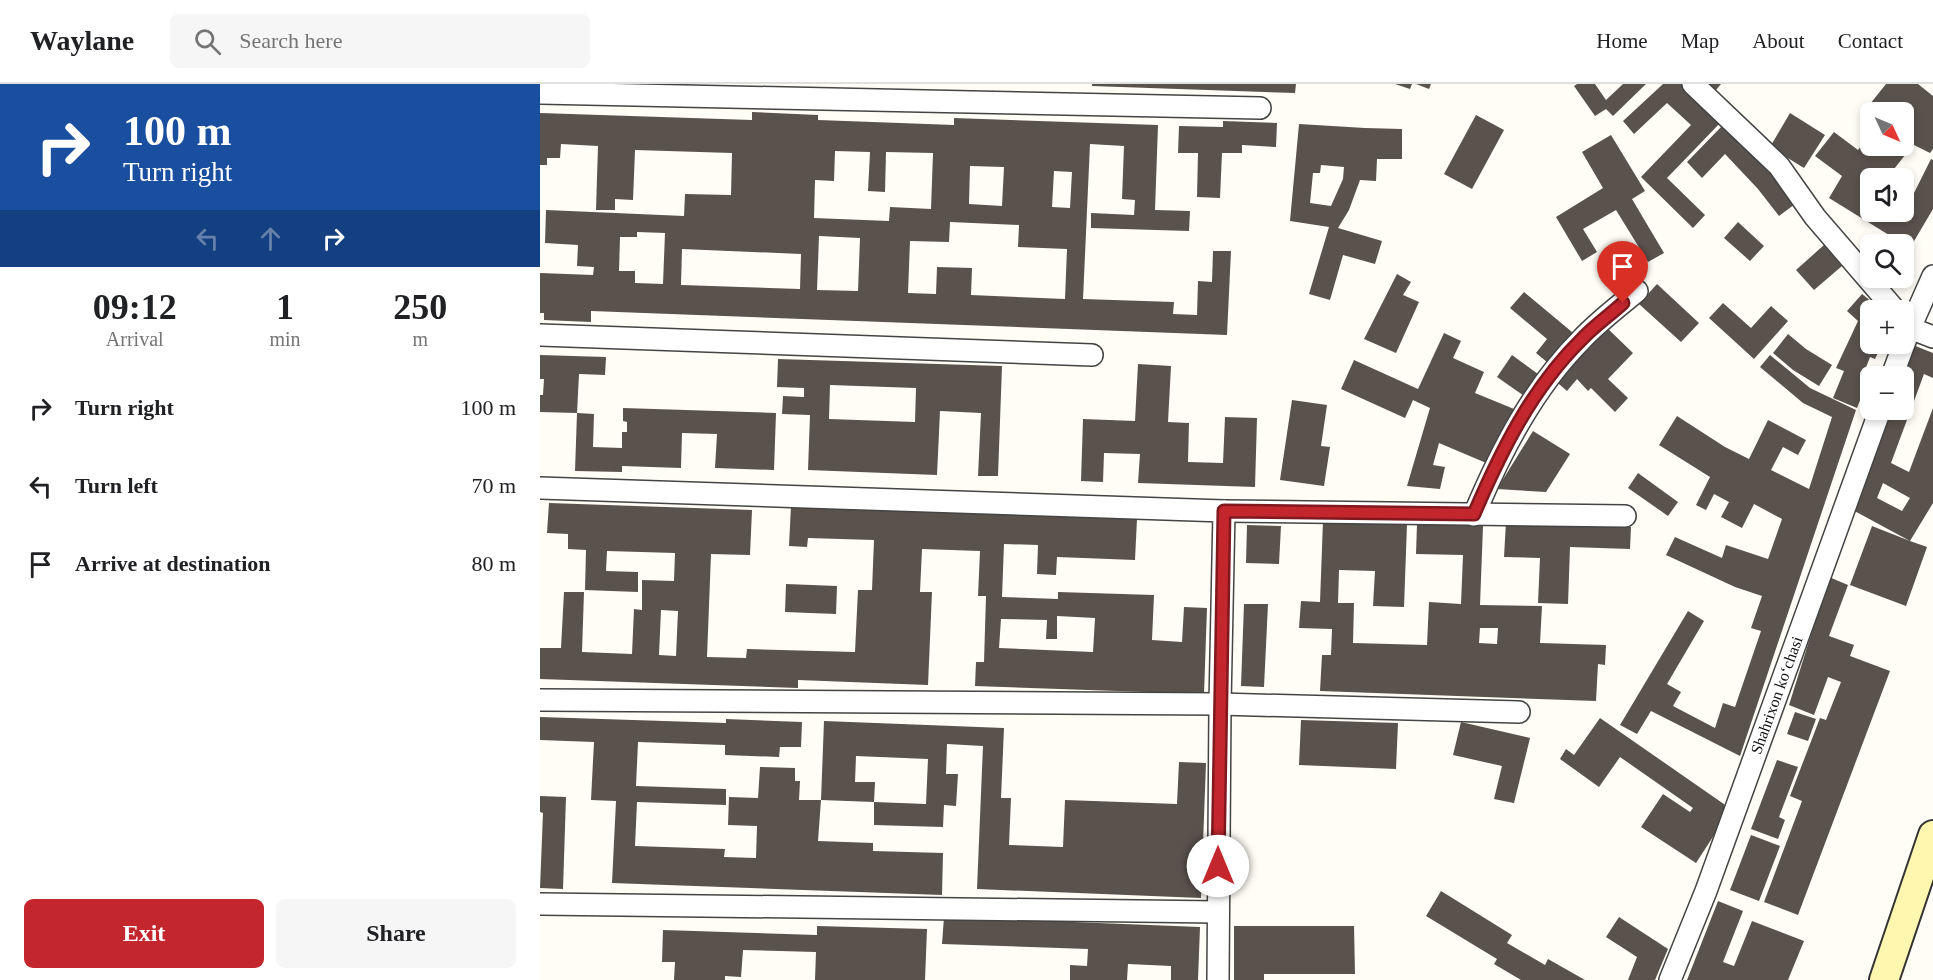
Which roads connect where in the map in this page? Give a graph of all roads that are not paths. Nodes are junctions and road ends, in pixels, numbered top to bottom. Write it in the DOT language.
graph roads {
  1 [pos="1693,84"];
  2 [pos="540,93"];
  3 [pos="1260,108"];
  4 [pos="1933,276"];
  5 [pos="1638,291"];
  6 [pos="1886,300"];
  7 [pos="1914,312"];
  8 [pos="1914,328"];
  9 [pos="540,335"];
  10 [pos="1933,338"];
  11 [pos="1092,355"];
  12 [pos="1876,420"];
  13 [pos="540,488"];
  14 [pos="1224,511"];
  15 [pos="1474,514"];
  16 [pos="1625,516"];
  17 [pos="540,700"];
  18 [pos="1220,704"];
  19 [pos="1519,712"];
  20 [pos="1933,835"];
  21 [pos="540,904"];
  22 [pos="1218,912"];
  23 [pos="1218,980"];
  24 [pos="1670,980"];
  25 [pos="1884,980"];
  1 -- 6 [label="street"];
  2 -- 3 [label="street"];
  4 -- 7 [label="street"];
  5 -- 15 [label="street"];
  8 -- 10 [label="street"];
  9 -- 11 [label="street"];
  12 -- 24 [label="street, Shahrixon koʻchasi"];
  13 -- 14 [label="street"];
  14 -- 15 [label="street"];
  14 -- 18 [label="street"];
  15 -- 16 [label="street"];
  17 -- 18 [label="street"];
  18 -- 19 [label="street"];
  18 -- 22 [label="street"];
  20 -- 25 [label="main road"];
  21 -- 22 [label="street"];
  22 -- 23 [label="street"];
}
